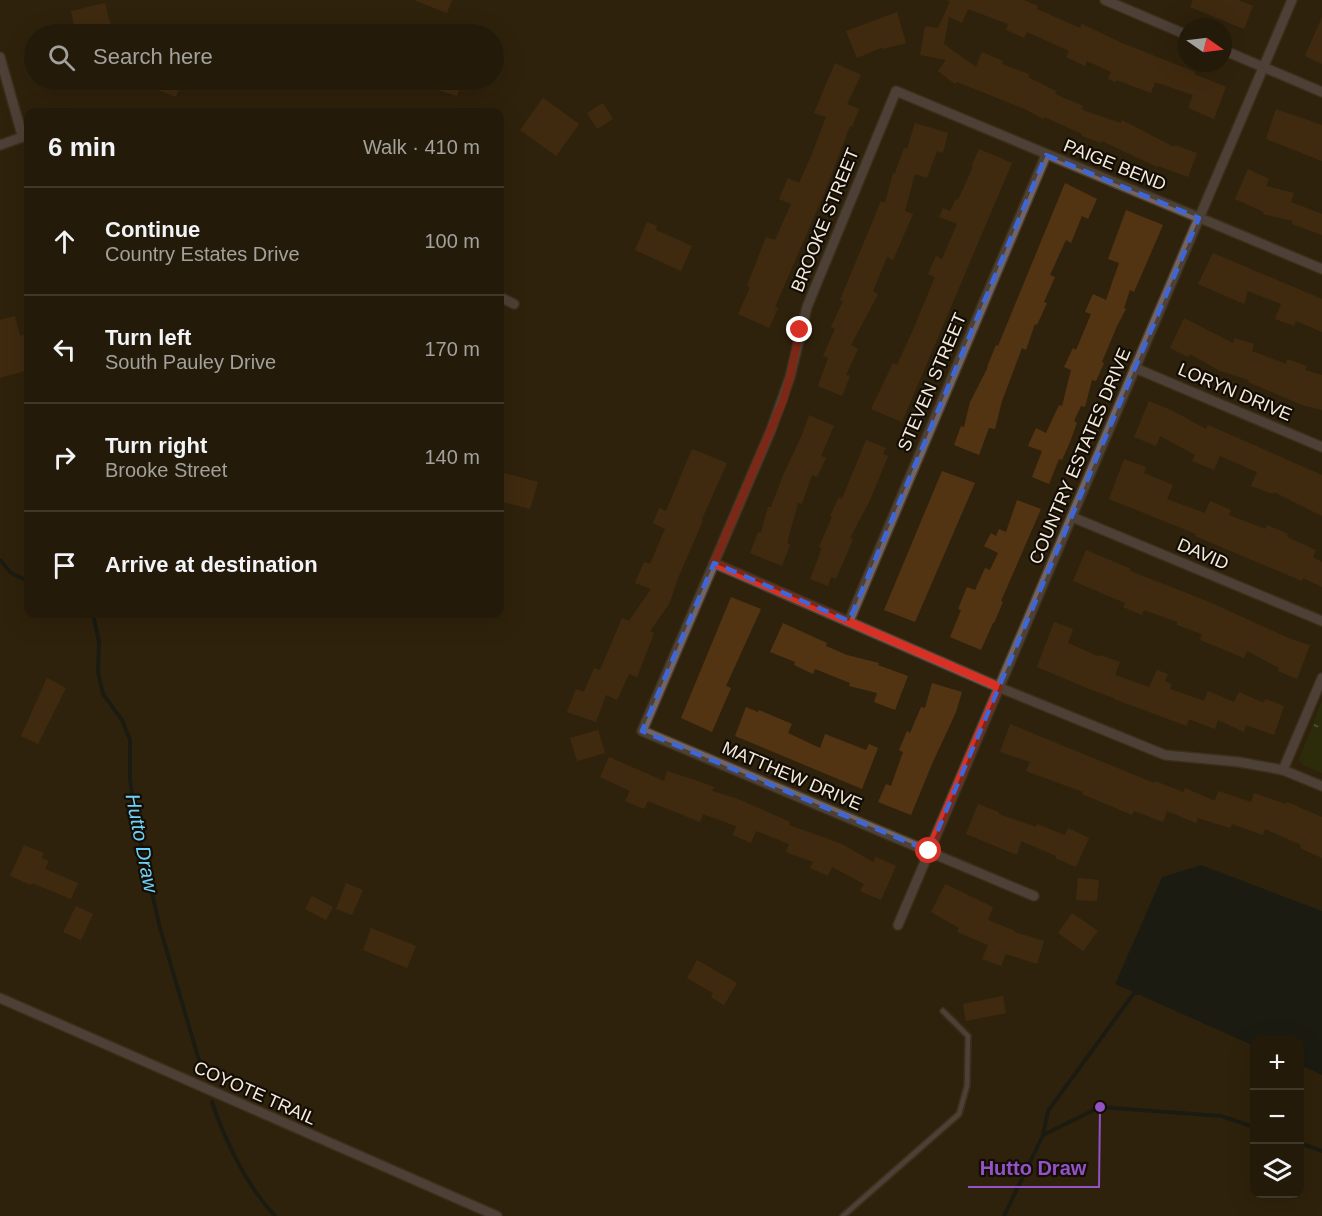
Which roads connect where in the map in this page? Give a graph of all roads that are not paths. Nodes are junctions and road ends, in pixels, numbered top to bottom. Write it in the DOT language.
graph roads {
  1 [pos="1105,0"];
  2 [pos="1292,0"];
  3 [pos="1178,31"];
  4 [pos="1232,54"];
  5 [pos="0,57"];
  6 [pos="1263,67"];
  7 [pos="896,91"];
  8 [pos="1322,92"];
  9 [pos="24,132"];
  10 [pos="24,135"];
  11 [pos="0,145"];
  12 [pos="1046,155"];
  13 [pos="1199,218"];
  14 [pos="1322,269"];
  15 [pos="504,299"];
  16 [pos="514,304"];
  17 [pos="1135,368"];
  18 [pos="1322,447"];
  19 [pos="1072,517"];
  20 [pos="714,563"];
  21 [pos="849,621"];
  22 [pos="1322,621"];
  23 [pos="1322,678"];
  24 [pos="999,687"];
  25 [pos="642,731"];
  26 [pos="1283,770"];
  27 [pos="1322,786"];
  28 [pos="929,851"];
  29 [pos="1034,896"];
  30 [pos="898,925"];
  31 [pos="0,998"];
  32 [pos="943,1011"];
  33 [pos="497,1216"];
  34 [pos="843,1216"];
  1 -- 3 [label="street"];
  2 -- 6 [label="street, COUNTRY ESTATES DRIVE"];
  4 -- 6 [label="street"];
  5 -- 9 [label="street"];
  6 -- 8 [label="street"];
  6 -- 13 [label="street, COUNTRY ESTATES DRIVE"];
  7 -- 12 [label="street, PAIGE BEND"];
  7 -- 20 [label="street, BROOKE STREET"];
  10 -- 11 [label="street"];
  12 -- 13 [label="street, PAIGE BEND"];
  12 -- 21 [label="street, STEVEN STREET"];
  13 -- 14 [label="street, PAIGE BEND"];
  13 -- 17 [label="street, COUNTRY ESTATES DRIVE"];
  15 -- 16 [label="street"];
  17 -- 18 [label="street, LORYN DRIVE"];
  17 -- 19 [label="street, COUNTRY ESTATES DRIVE"];
  19 -- 22 [label="street, DAVID"];
  19 -- 24 [label="street, COUNTRY ESTATES DRIVE"];
  20 -- 21 [label="street"];
  20 -- 25 [label="street, BROOKE STREET"];
  21 -- 24 [label="street"];
  23 -- 26 [label="street"];
  24 -- 26 [label="street"];
  24 -- 28 [label="street, COUNTRY ESTATES DRIVE"];
  25 -- 28 [label="street, MATTHEW DRIVE"];
  26 -- 27 [label="street"];
  28 -- 29 [label="street, MATTHEW DRIVE"];
  28 -- 30 [label="street, COUNTRY ESTATES DRIVE"];
  31 -- 33 [label="street, COYOTE TRAIL"];
  32 -- 34 [label="lane"];
}
